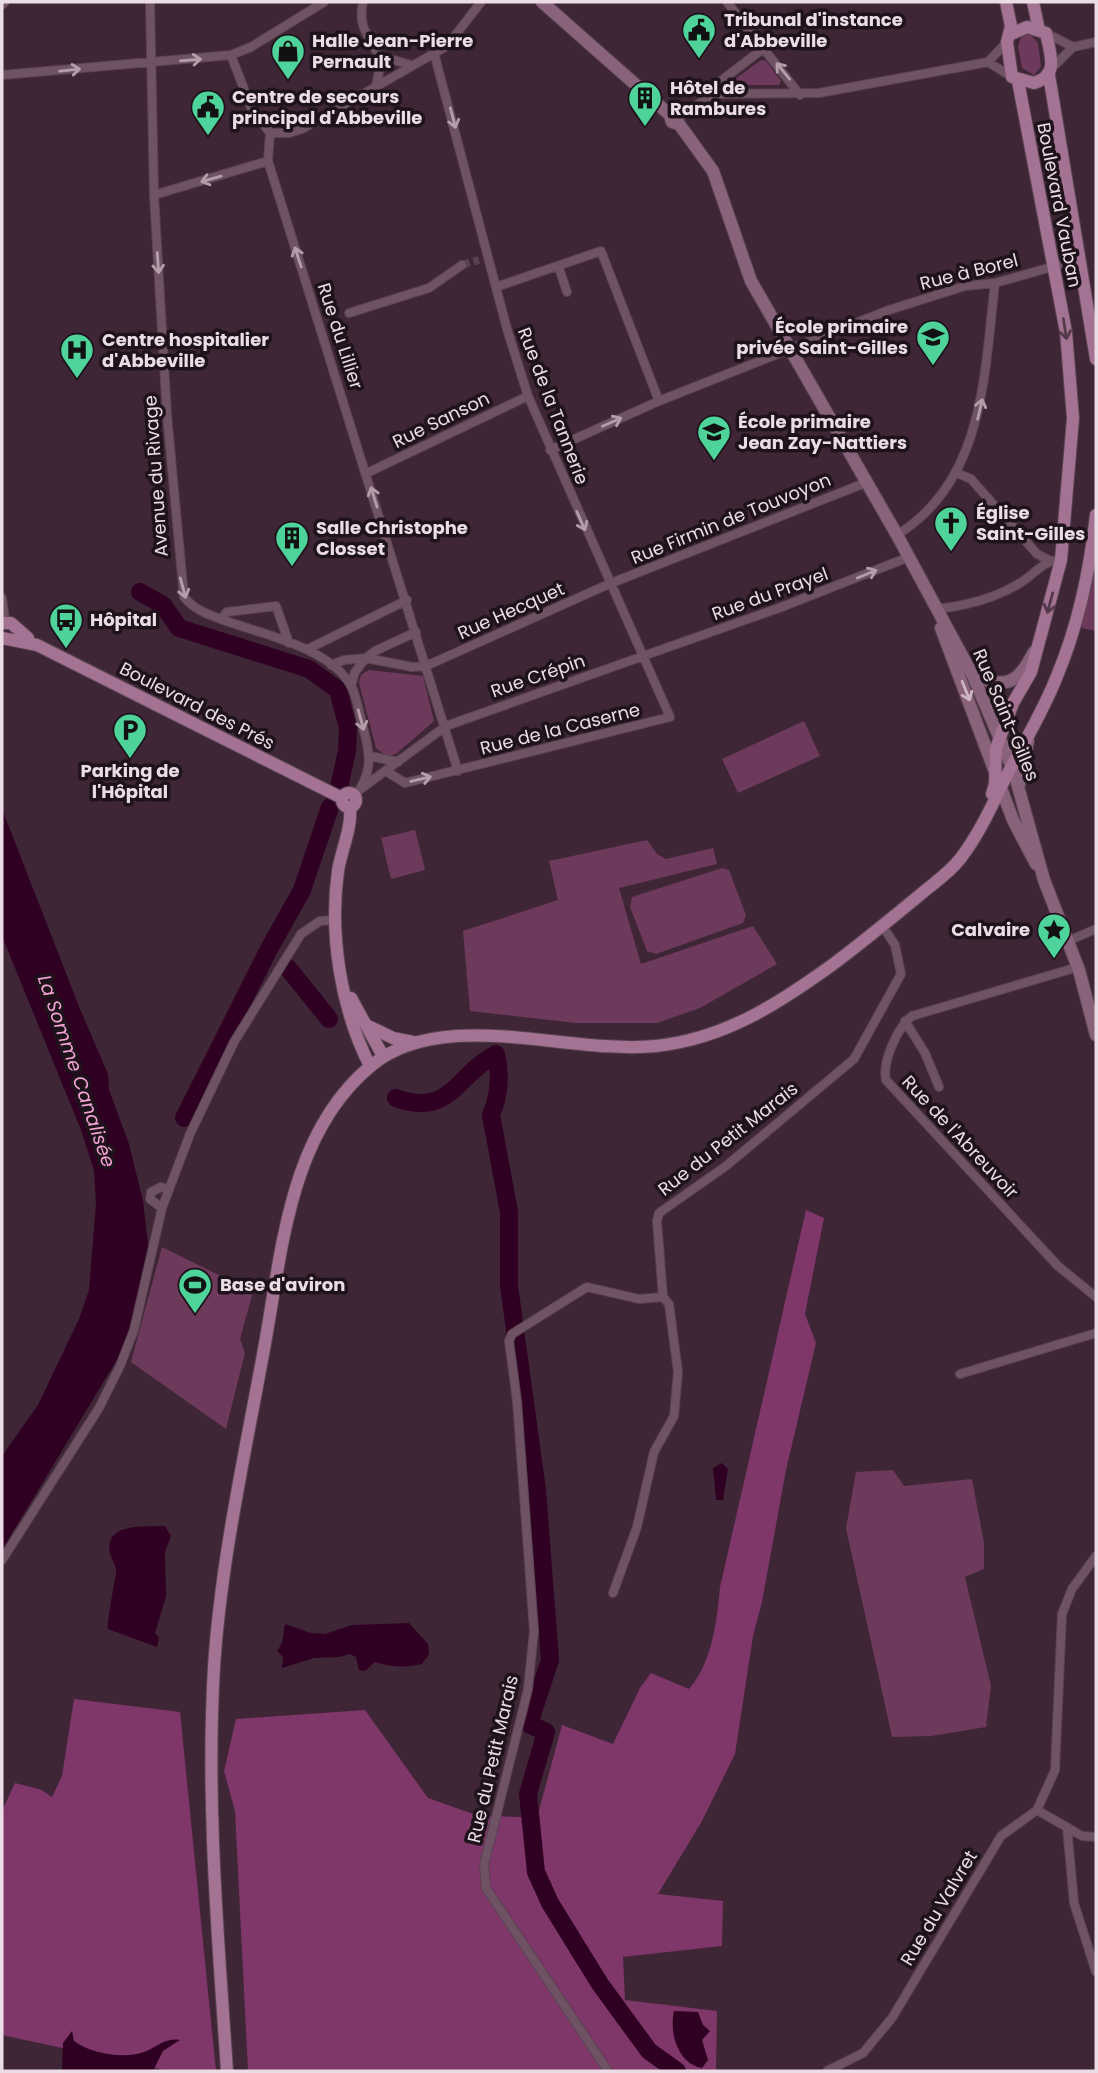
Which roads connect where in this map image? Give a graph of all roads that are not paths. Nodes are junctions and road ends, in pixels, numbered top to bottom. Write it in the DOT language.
graph roads {
  1 [pos="150,2"];
  2 [pos="324,2"];
  3 [pos="363,2"];
  4 [pos="481,2"];
  5 [pos="542,2"];
  6 [pos="727,2"];
  7 [pos="1006,2"];
  8 [pos="1033,2"];
  9 [pos="1043,32"];
  10 [pos="1008,38"];
  11 [pos="1096,42"];
  12 [pos="1073,47"];
  13 [pos="764,48"];
  14 [pos="434,53"];
  15 [pos="231,55"];
  16 [pos="380,56"];
  17 [pos="150,62"];
  18 [pos="988,62"];
  19 [pos="411,65"];
  20 [pos="1051,71"];
  21 [pos="2,75"];
  22 [pos="1015,79"];
  23 [pos="376,85"];
  24 [pos="713,93"];
  25 [pos="800,94"];
  26 [pos="677,118"];
  27 [pos="270,133"];
  28 [pos="268,160"];
  29 [pos="154,195"];
  30 [pos="489,258"];
  31 [pos="1080,258"];
  32 [pos="479,260"];
  33 [pos="462,265"];
  34 [pos="1054,266"];
  35 [pos="559,268"];
  36 [pos="995,283"];
  37 [pos="496,287"];
  38 [pos="567,292"];
  39 [pos="349,313"];
  40 [pos="789,349"];
  41 [pos="1096,359"];
  42 [pos="528,396"];
  43 [pos="659,401"];
  44 [pos="550,450"];
  45 [pos="367,473"];
  46 [pos="957,473"];
  47 [pos="865,483"];
  48 [pos="1096,515"];
  49 [pos="897,535"];
  50 [pos="909,557"];
  51 [pos="1055,560"];
  52 [pos="609,584"];
  53 [pos="2,598"];
  54 [pos="407,600"];
  55 [pos="936,609"];
  56 [pos="221,620"];
  57 [pos="7,630"];
  58 [pos="416,632"];
  59 [pos="1041,636"];
  60 [pos="289,643"];
  61 [pos="308,649"];
  62 [pos="642,657"];
  63 [pos="366,658"];
  64 [pos="331,666"];
  65 [pos="426,666"];
  66 [pos="973,676"];
  67 [pos="351,686"];
  68 [pos="670,717"];
  69 [pos="446,726"];
  70 [pos="1030,732"];
  71 [pos="999,743"];
  72 [pos="370,755"];
  73 [pos="398,762"];
  74 [pos="1012,768"];
  75 [pos="386,771"];
  76 [pos="458,771"];
  77 [pos="999,778"];
  78 [pos="1019,789"];
  79 [pos="351,798"];
  80 [pos="1009,809"];
  81 [pos="990,810"];
  82 [pos="1044,880"];
  83 [pos="916,898"];
  84 [pos="336,920"];
  85 [pos="883,927"];
  86 [pos="1096,929"];
  87 [pos="1068,941"];
  88 [pos="1078,967"];
  89 [pos="345,989"];
  90 [pos="905,1021"];
  91 [pos="367,1026"];
  92 [pos="1096,1035"];
  93 [pos="416,1043"];
  94 [pos="383,1056"];
  95 [pos="370,1066"];
  96 [pos="939,1087"];
  97 [pos="169,1190"];
  98 [pos="162,1208"];
  99 [pos="663,1297"];
  100 [pos="1096,1297"];
  101 [pos="1096,1333"];
  102 [pos="960,1374"];
  103 [pos="1096,1556"];
  104 [pos="2,1560"];
  105 [pos="613,1593"];
  106 [pos="1037,1810"];
  107 [pos="1067,1828"];
  108 [pos="1096,1837"];
  109 [pos="1096,1972"];
  110 [pos="227,2071"];
  111 [pos="608,2071"];
  112 [pos="827,2071"];
  1 -- 17 [label="street, Avenue du Rivage"];
  2 -- 15 [label="street"];
  3 -- 16 [label="street"];
  4 -- 14 [label="street"];
  5 -- 26 [label="street, Rue Saint-Gilles"];
  6 -- 13 [label="street"];
  7 -- 10 [label="main road"];
  8 -- 9 [label="main road"];
  9 -- 10 [label="main road"];
  9 -- 12 [label="street"];
  9 -- 20 [label="main road, Boulevard Vauban"];
  10 -- 18 [label="street"];
  10 -- 22 [label="main road, Boulevard Vauban"];
  11 -- 12 [label="street"];
  12 -- 20 [label="street"];
  13 -- 24 [label="street"];
  25 -- 13 [label="street, one-way"];
  14 -- 19 [label="street"];
  14 -- 30 [label="street, Rue de la Tannerie, one-way"];
  17 -- 15 [label="street, one-way"];
  15 -- 27 [label="street"];
  16 -- 19 [label="street"];
  16 -- 23 [label="street"];
  21 -- 17 [label="street, one-way"];
  17 -- 29 [label="street, Avenue du Rivage"];
  18 -- 22 [label="street"];
  18 -- 25 [label="street"];
  19 -- 23 [label="street"];
  20 -- 22 [label="main road"];
  20 -- 31 [label="main road, Boulevard Vauban"];
  22 -- 34 [label="main road, Boulevard Vauban"];
  23 -- 27 [label="street"];
  24 -- 25 [label="street"];
  24 -- 26 [label="street"];
  26 -- 40 [label="street, Rue Saint-Gilles"];
  27 -- 28 [label="street, Rue du Lillier"];
  28 -- 29 [label="street, one-way"];
  45 -- 28 [label="street, Rue du Lillier, one-way"];
  29 -- 56 [label="street, Avenue du Rivage, one-way"];
  30 -- 32 [label="street"];
  30 -- 37 [label="street, Rue de la Tannerie"];
  31 -- 34 [label="street, Rue à Borel"];
  31 -- 41 [label="main road, Boulevard Vauban"];
  33 -- 39 [label="street"];
  34 -- 36 [label="street, Rue à Borel"];
  34 -- 51 [label="main road, Boulevard Vauban, one-way"];
  35 -- 37 [label="street"];
  35 -- 38 [label="street"];
  35 -- 43 [label="street"];
  36 -- 40 [label="street, Rue à Borel"];
  46 -- 36 [label="street, one-way"];
  37 -- 42 [label="street, Rue de la Tannerie"];
  40 -- 43 [label="street, Rue à Borel"];
  40 -- 47 [label="street, Rue Saint-Gilles"];
  42 -- 44 [label="street, Rue de la Tannerie"];
  42 -- 45 [label="street, Rue Sanson"];
  44 -- 43 [label="street, Rue à Borel, one-way"];
  44 -- 52 [label="street, Rue de la Tannerie, one-way"];
  54 -- 45 [label="street, Rue du Lillier, one-way"];
  46 -- 49 [label="street"];
  46 -- 51 [label="street"];
  47 -- 49 [label="street, Rue Saint-Gilles"];
  47 -- 52 [label="street, Rue Firmin de Touvoyon"];
  48 -- 70 [label="main road"];
  49 -- 50 [label="street, Rue Saint-Gilles"];
  50 -- 55 [label="street, Rue Saint-Gilles"];
  62 -- 50 [label="street, Rue du Prayel, one-way"];
  51 -- 55 [label="street"];
  51 -- 59 [label="main road, Boulevard Vauban, one-way"];
  52 -- 62 [label="street, Rue de la Tannerie"];
  52 -- 65 [label="street, Rue Hecquet"];
  53 -- 57 [label="street"];
  54 -- 58 [label="street, Rue du Lillier"];
  54 -- 61 [label="street"];
  55 -- 66 [label="street, Rue Saint-Gilles"];
  55 -- 77 [label="street, Rue Saint-Gilles, one-way"];
  56 -- 60 [label="street, Avenue du Rivage"];
  56 -- 60 [label="street"];
  57 -- 79 [label="main road, Boulevard des Prés"];
  58 -- 63 [label="street"];
  58 -- 65 [label="street, Rue du Lillier"];
  59 -- 66 [label="street"];
  59 -- 71 [label="main road, Boulevard Vauban"];
  60 -- 61 [label="street, Avenue du Rivage"];
  61 -- 64 [label="street, Avenue du Rivage"];
  62 -- 68 [label="street, Rue de la Tannerie"];
  62 -- 69 [label="street, Rue Crépin"];
  63 -- 64 [label="street"];
  63 -- 65 [label="street"];
  63 -- 67 [label="street"];
  64 -- 67 [label="street, Avenue du Rivage"];
  65 -- 69 [label="street"];
  66 -- 71 [label="street, Rue Saint-Gilles"];
  67 -- 72 [label="street, one-way"];
  68 -- 76 [label="street, Rue de la Caserne"];
  69 -- 73 [label="street"];
  69 -- 76 [label="street"];
  70 -- 74 [label="main road"];
  70 -- 78 [label="street"];
  71 -- 74 [label="street, Rue Saint-Gilles"];
  71 -- 77 [label="main road, Boulevard Vauban"];
  72 -- 73 [label="street"];
  72 -- 79 [label="street"];
  73 -- 75 [label="street"];
  74 -- 77 [label="main road"];
  74 -- 78 [label="street, Rue Saint-Gilles"];
  75 -- 76 [label="street, Rue de la Caserne, one-way"];
  75 -- 79 [label="street"];
  77 -- 80 [label="street, Rue Saint-Gilles"];
  77 -- 81 [label="main road"];
  77 -- 83 [label="main road"];
  78 -- 82 [label="street, Rue Saint-Gilles"];
  79 -- 84 [label="main road"];
  80 -- 81 [label="street"];
  80 -- 82 [label="street, Rue Saint-Gilles"];
  81 -- 83 [label="main road"];
  82 -- 87 [label="street, Rue Saint-Gilles"];
  83 -- 85 [label="main road"];
  84 -- 89 [label="main road"];
  84 -- 97 [label="street"];
  85 -- 93 [label="main road"];
  85 -- 99 [label="street, Rue du Petit Marais"];
  86 -- 87 [label="street"];
  87 -- 88 [label="street, Rue Saint-Gilles"];
  88 -- 90 [label="street"];
  88 -- 92 [label="street, Rue Saint-Gilles"];
  89 -- 91 [label="main road"];
  89 -- 95 [label="main road"];
  90 -- 96 [label="street"];
  90 -- 100 [label="street, Rue de l'Abreuvoir"];
  91 -- 93 [label="main road"];
  91 -- 94 [label="main road"];
  93 -- 94 [label="main road"];
  94 -- 95 [label="main road"];
  95 -- 110 [label="main road"];
  97 -- 98 [label="street"];
  97 -- 98 [label="street"];
  98 -- 104 [label="street"];
  99 -- 105 [label="street"];
  99 -- 111 [label="street, Rue du Petit Marais"];
  101 -- 102 [label="street"];
  103 -- 106 [label="street"];
  106 -- 107 [label="street"];
  106 -- 112 [label="street, Rue du Valvret"];
  107 -- 108 [label="street"];
  107 -- 109 [label="street"];
}
